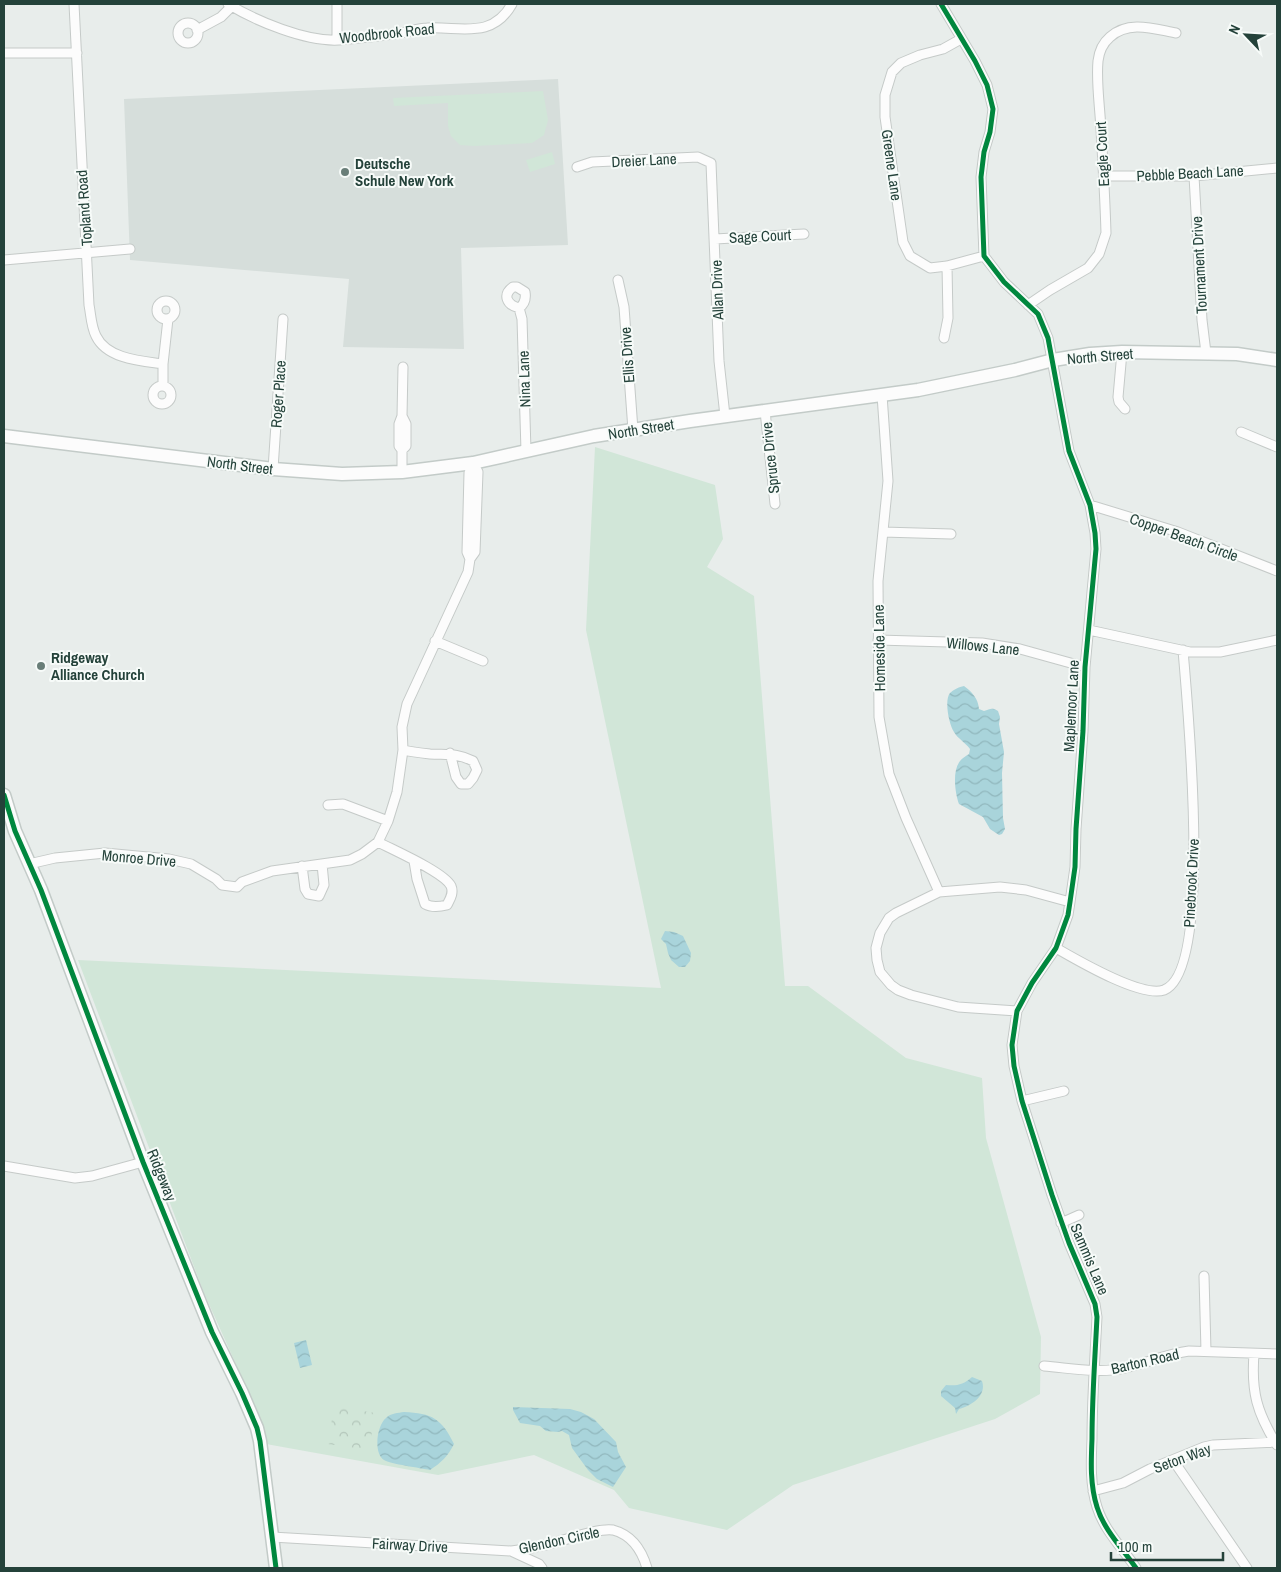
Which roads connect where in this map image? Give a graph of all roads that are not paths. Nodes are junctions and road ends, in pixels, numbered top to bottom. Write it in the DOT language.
graph roads {
  1 [pos="74,4"];
  2 [pos="338,4"];
  3 [pos="512,4"];
  4 [pos="941,4"];
  5 [pos="230,5"];
  6 [pos="197,30"];
  7 [pos="1176,33"];
  8 [pos="962,39"];
  9 [pos="337,40"];
  10 [pos="4,53"];
  11 [pos="77,53"];
  12 [pos="711,163"];
  13 [pos="577,167"];
  14 [pos="1277,168"];
  15 [pos="1104,176"];
  16 [pos="1194,176"];
  17 [pos="804,234"];
  18 [pos="715,239"];
  19 [pos="130,249"];
  20 [pos="87,252"];
  21 [pos="4,254"];
  22 [pos="984,256"];
  23 [pos="4,260"];
  24 [pos="947,266"];
  25 [pos="618,280"];
  26 [pos="1028,305"];
  27 [pos="519,308"];
  28 [pos="283,319"];
  29 [pos="168,320"];
  30 [pos="944,338"];
  31 [pos="1122,352"];
  32 [pos="1206,353"];
  33 [pos="1053,360"];
  34 [pos="1277,360"];
  35 [pos="163,364"];
  36 [pos="403,367"];
  37 [pos="163,386"];
  38 [pos="882,395"];
  39 [pos="1125,408"];
  40 [pos="765,411"];
  41 [pos="725,416"];
  42 [pos="632,430"];
  43 [pos="1241,432"];
  44 [pos="4,436"];
  45 [pos="1277,447"];
  46 [pos="526,451"];
  47 [pos="473,463"];
  48 [pos="272,469"];
  49 [pos="402,472"];
  50 [pos="775,504"];
  51 [pos="1090,505"];
  52 [pos="883,532"];
  53 [pos="951,534"];
  54 [pos="1277,571"];
  55 [pos="1089,630"];
  56 [pos="878,640"];
  57 [pos="1277,640"];
  58 [pos="435,641"];
  59 [pos="1183,650"];
  60 [pos="483,661"];
  61 [pos="1085,667"];
  62 [pos="402,750"];
  63 [pos="450,754"];
  64 [pos="4,796"];
  65 [pos="328,805"];
  66 [pos="388,821"];
  67 [pos="378,842"];
  68 [pos="414,861"];
  69 [pos="30,864"];
  70 [pos="322,864"];
  71 [pos="302,866"];
  72 [pos="939,892"];
  73 [pos="1070,902"];
  74 [pos="1056,948"];
  75 [pos="1017,1011"];
  76 [pos="1012,1044"];
  77 [pos="1064,1091"];
  78 [pos="1022,1101"];
  79 [pos="143,1162"];
  80 [pos="4,1166"];
  81 [pos="1079,1215"];
  82 [pos="1061,1223"];
  83 [pos="1204,1276"];
  84 [pos="1206,1351"];
  85 [pos="1254,1354"];
  86 [pos="1277,1354"];
  87 [pos="1044,1366"];
  88 [pos="1094,1370"];
  89 [pos="1276,1444"];
  90 [pos="1172,1460"];
  91 [pos="1093,1492"];
  92 [pos="272,1538"];
  93 [pos="543,1546"];
  94 [pos="511,1551"];
  95 [pos="540,1566"];
  96 [pos="276,1568"];
  97 [pos="647,1568"];
  98 [pos="1136,1568"];
  99 [pos="1247,1568"];
  1 -- 11 [label="street, Topland Road"];
  2 -- 9 [label="street"];
  3 -- 9 [label="street, Woodbrook Road"];
  4 -- 8 [label="street"];
  5 -- 6 [label="street"];
  5 -- 9 [label="street, Woodbrook Road"];
  7 -- 15 [label="street, Eagle Court"];
  8 -- 22 [label="street"];
  8 -- 24 [label="street, Greene Lane"];
  10 -- 11 [label="street"];
  11 -- 20 [label="street, Topland Road"];
  12 -- 13 [label="street, Dreier Lane"];
  12 -- 18 [label="street, Allan Drive"];
  14 -- 16 [label="street, Pebble Beach Lane"];
  15 -- 16 [label="street, Pebble Beach Lane"];
  15 -- 26 [label="street, Eagle Court"];
  16 -- 32 [label="street, Tournament Drive"];
  17 -- 18 [label="street, Sage Court"];
  18 -- 41 [label="street, Allan Drive"];
  19 -- 20 [label="street"];
  20 -- 23 [label="street"];
  20 -- 35 [label="street, Topland Road"];
  21 -- 23 [label="street"];
  22 -- 24 [label="street, Greene Lane"];
  22 -- 26 [label="street, Maplemoor Lane"];
  24 -- 30 [label="street"];
  25 -- 42 [label="street, Ellis Drive"];
  26 -- 33 [label="street, Maplemoor Lane"];
  27 -- 46 [label="street, Nina Lane"];
  28 -- 48 [label="street, Roger Place"];
  29 -- 35 [label="street"];
  31 -- 32 [label="main road, North Street"];
  31 -- 33 [label="main road, North Street"];
  31 -- 39 [label="street"];
  32 -- 34 [label="main road, North Street"];
  33 -- 38 [label="main road, North Street"];
  33 -- 51 [label="street, Maplemoor Lane"];
  35 -- 37 [label="street"];
  36 -- 49 [label="street"];
  38 -- 40 [label="main road, North Street"];
  38 -- 52 [label="street, Homeside Lane"];
  40 -- 41 [label="main road, North Street"];
  40 -- 50 [label="street, Spruce Drive"];
  41 -- 42 [label="main road, North Street"];
  42 -- 46 [label="main road, North Street"];
  43 -- 45 [label="street"];
  44 -- 48 [label="main road, North Street"];
  46 -- 47 [label="main road, North Street"];
  47 -- 49 [label="main road, North Street"];
  47 -- 58 [label="street"];
  48 -- 49 [label="main road, North Street"];
  51 -- 54 [label="street, Copper Beach Circle"];
  51 -- 55 [label="street, Maplemoor Lane"];
  52 -- 53 [label="street"];
  52 -- 56 [label="street, Homeside Lane"];
  55 -- 59 [label="street"];
  55 -- 61 [label="street, Maplemoor Lane"];
  56 -- 61 [label="street, Willows Lane"];
  56 -- 72 [label="street, Homeside Lane"];
  57 -- 59 [label="street"];
  58 -- 60 [label="street"];
  58 -- 62 [label="street"];
  59 -- 74 [label="street, Pinebrook Drive"];
  61 -- 73 [label="street, Maplemoor Lane"];
  62 -- 63 [label="street"];
  62 -- 66 [label="street"];
  64 -- 69 [label="main road, Ridgeway"];
  65 -- 66 [label="street"];
  66 -- 67 [label="street"];
  67 -- 68 [label="street"];
  67 -- 70 [label="street"];
  68 -- 68 [label="street"];
  69 -- 71 [label="street, Monroe Drive"];
  69 -- 79 [label="main road, Ridgeway"];
  70 -- 71 [label="street"];
  70 -- 71 [label="street"];
  72 -- 73 [label="street"];
  72 -- 75 [label="street"];
  73 -- 74 [label="street, Maplemoor Lane"];
  74 -- 75 [label="street, Maplemoor Lane"];
  75 -- 76 [label="street, Maplemoor Lane"];
  76 -- 78 [label="street, Sammis Lane"];
  77 -- 78 [label="street"];
  78 -- 82 [label="street, Sammis Lane"];
  79 -- 80 [label="street"];
  79 -- 92 [label="main road, Ridgeway"];
  81 -- 82 [label="street"];
  82 -- 88 [label="street, Sammis Lane"];
  83 -- 84 [label="street"];
  84 -- 85 [label="street, Barton Road"];
  84 -- 88 [label="street, Barton Road"];
  85 -- 86 [label="street, Barton Road"];
  85 -- 89 [label="street"];
  87 -- 88 [label="street, Barton Road"];
  88 -- 91 [label="street, Sammis Lane"];
  89 -- 90 [label="street, Seton Way"];
  90 -- 91 [label="street, Seton Way"];
  90 -- 99 [label="street"];
  91 -- 98 [label="street, Sammis Lane"];
  92 -- 94 [label="street, Fairway Drive"];
  92 -- 96 [label="main road, Ridgeway"];
  93 -- 94 [label="street, Glendon Circle"];
  93 -- 95 [label="street"];
  93 -- 97 [label="street, Glendon Circle"];
  94 -- 95 [label="street, Fairway Drive"];
}
